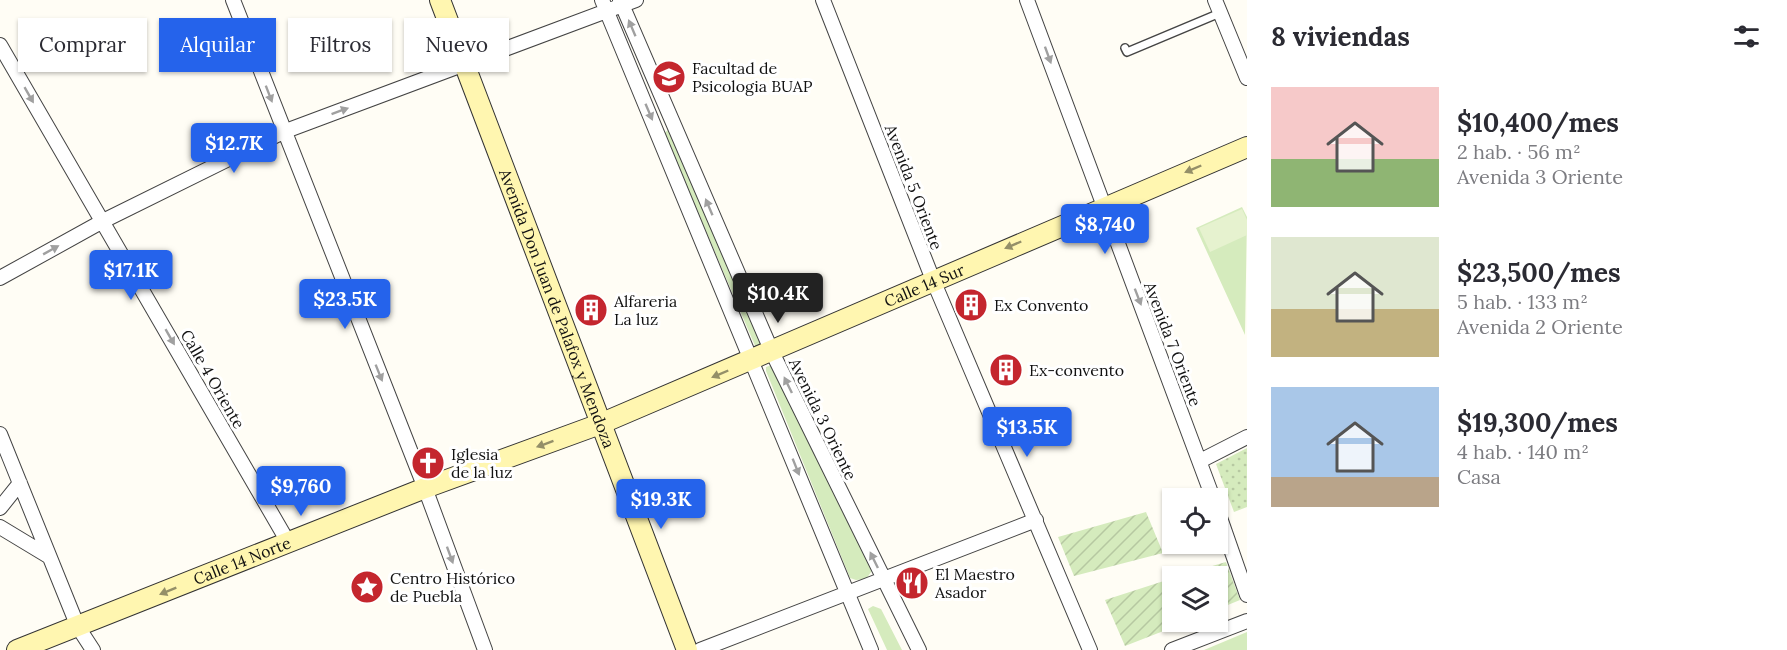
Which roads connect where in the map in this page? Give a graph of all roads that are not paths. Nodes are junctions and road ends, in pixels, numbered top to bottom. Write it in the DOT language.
graph roads {
  1 [pos="233,0"];
  2 [pos="440,0"];
  3 [pos="636,0"];
  4 [pos="824,0"];
  5 [pos="1027,0"];
  6 [pos="621,3"];
  7 [pos="604,6"];
  8 [pos="1218,7"];
  9 [pos="447,18"];
  10 [pos="0,45"];
  11 [pos="509,46"];
  12 [pos="1125,48"];
  13 [pos="444,72"];
  14 [pos="468,72"];
  15 [pos="1247,78"];
  16 [pos="283,132"];
  17 [pos="1247,147"];
  18 [pos="1104,206"];
  19 [pos="102,221"];
  20 [pos="0,278"];
  21 [pos="933,280"];
  22 [pos="772,352"];
  23 [pos="752,361"];
  24 [pos="600,424"];
  25 [pos="0,434"];
  26 [pos="1247,437"];
  27 [pos="1200,461"];
  28 [pos="20,483"];
  29 [pos="425,488"];
  30 [pos="1209,488"];
  31 [pos="0,508"];
  32 [pos="1036,520"];
  33 [pos="0,527"];
  34 [pos="1228,541"];
  35 [pos="288,542"];
  36 [pos="48,556"];
  37 [pos="884,581"];
  38 [pos="848,594"];
  39 [pos="1247,595"];
  40 [pos="1247,621"];
  41 [pos="78,627"];
  42 [pos="17,650"];
  43 [pos="93,650"];
  44 [pos="485,650"];
  45 [pos="687,650"];
  46 [pos="700,650"];
  47 [pos="871,650"];
  48 [pos="919,650"];
  49 [pos="1090,650"];
  50 [pos="1172,650"];
  1 -- 16 [label="street, one-way"];
  2 -- 9 [label="main road, Avenida Don Juan de Palafox y Mendoza"];
  3 -- 6 [label="street"];
  4 -- 21 [label="street, Avenida 5 Oriente"];
  5 -- 18 [label="street, Avenida 7 Oriente, one-way"];
  6 -- 7 [label="street"];
  22 -- 6 [label="street, Avenida 3 Oriente, one-way"];
  7 -- 11 [label="street"];
  7 -- 23 [label="street, one-way"];
  8 -- 12 [label="lane"];
  8 -- 15 [label="street"];
  10 -- 19 [label="street, Calle 4 Oriente, one-way"];
  16 -- 13 [label="street, one-way"];
  14 -- 24 [label="main road, Avenida Don Juan de Palafox y Mendoza"];
  16 -- 19 [label="street"];
  16 -- 29 [label="street, one-way"];
  17 -- 18 [label="main road, Calle 14 Sur, one-way"];
  18 -- 21 [label="main road, Calle 14 Sur, one-way"];
  18 -- 27 [label="street, Avenida 7 Oriente, one-way"];
  20 -- 19 [label="street, one-way"];
  19 -- 35 [label="street, Calle 4 Oriente, one-way"];
  21 -- 22 [label="main road, Calle 14 Sur"];
  21 -- 32 [label="street, Avenida 5 Oriente"];
  22 -- 23 [label="main road, Calle 14 Sur"];
  37 -- 22 [label="street, Avenida 3 Oriente, one-way"];
  23 -- 24 [label="main road, Calle 14 Sur, one-way"];
  23 -- 38 [label="street, one-way"];
  24 -- 29 [label="main road, Calle 14 Norte, one-way"];
  24 -- 45 [label="main road, Avenida Don Juan de Palafox y Mendoza"];
  25 -- 28 [label="street"];
  26 -- 27 [label="street"];
  27 -- 30 [label="street, Avenida 7 Oriente"];
  28 -- 31 [label="street"];
  28 -- 36 [label="street"];
  29 -- 35 [label="main road, Calle 14 Norte"];
  29 -- 44 [label="street, one-way"];
  32 -- 37 [label="street"];
  32 -- 49 [label="street, Avenida 5 Oriente"];
  33 -- 36 [label="street"];
  34 -- 39 [label="street"];
  35 -- 41 [label="main road, Calle 14 Norte, one-way"];
  36 -- 41 [label="street"];
  37 -- 38 [label="street"];
  37 -- 48 [label="street, Avenida 3 Oriente"];
  38 -- 46 [label="street"];
  38 -- 47 [label="street"];
  40 -- 50 [label="street"];
  41 -- 42 [label="main road, Calle 14 Norte"];
  41 -- 43 [label="street"];
}
